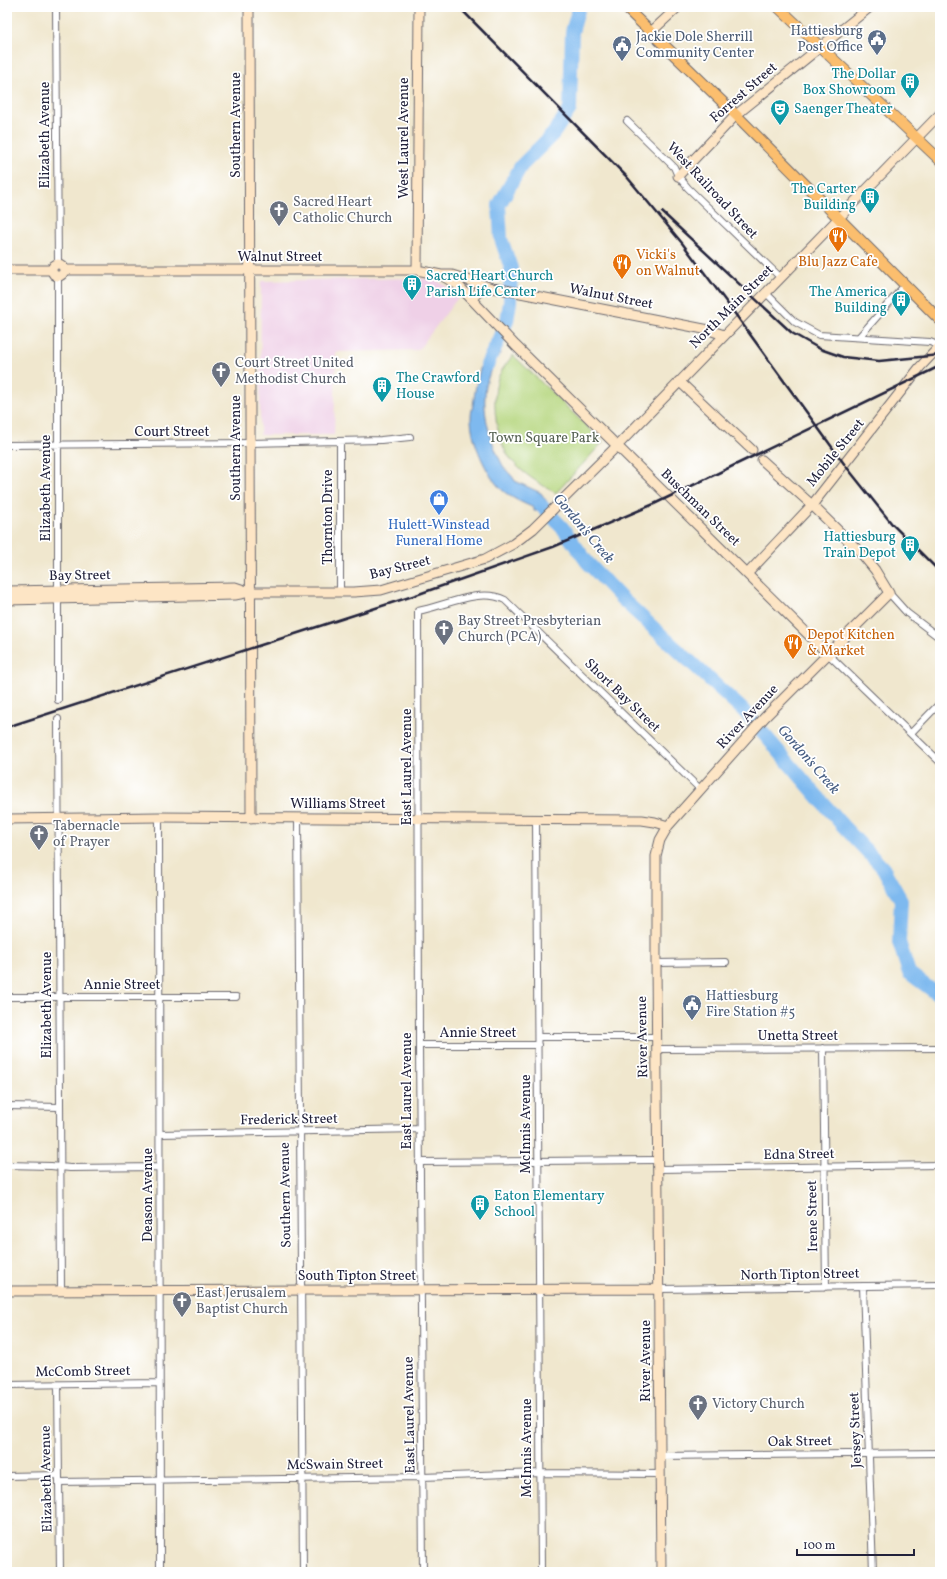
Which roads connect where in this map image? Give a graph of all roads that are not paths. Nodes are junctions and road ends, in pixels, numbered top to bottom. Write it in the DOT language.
graph roads {
  1 [pos="56,7"];
  2 [pos="249,7"];
  3 [pos="419,7"];
  4 [pos="625,7"];
  5 [pos="678,7"];
  6 [pos="778,7"];
  7 [pos="870,7"];
  8 [pos="651,32"];
  9 [pos="821,47"];
  10 [pos="940,114"];
  11 [pos="736,115"];
  12 [pos="627,121"];
  13 [pos="917,138"];
  14 [pos="940,160"];
  15 [pos="678,176"];
  16 [pos="839,219"];
  17 [pos="7,270"];
  18 [pos="58,270"];
  19 [pos="417,270"];
  20 [pos="250,271"];
  21 [pos="441,275"];
  22 [pos="780,278"];
  23 [pos="905,285"];
  24 [pos="496,288"];
  25 [pos="766,293"];
  26 [pos="472,299"];
  27 [pos="940,320"];
  28 [pos="724,335"];
  29 [pos="859,337"];
  30 [pos="940,346"];
  31 [pos="680,380"];
  32 [pos="410,438"];
  33 [pos="340,441"];
  34 [pos="250,443"];
  35 [pos="57,444"];
  36 [pos="7,445"];
  37 [pos="617,446"];
  38 [pos="752,450"];
  39 [pos="762,460"];
  40 [pos="812,505"];
  41 [pos="543,519"];
  42 [pos="748,573"];
  43 [pos="7,591"];
  44 [pos="250,592"];
  45 [pos="340,592"];
  46 [pos="890,593"];
  47 [pos="58,595"];
  48 [pos="7,600"];
  49 [pos="418,611"];
  50 [pos="940,638"];
  51 [pos="829,655"];
  52 [pos="58,700"];
  53 [pos="940,703"];
  54 [pos="58,719"];
  55 [pos="911,732"];
  56 [pos="940,762"];
  57 [pos="700,789"];
  58 [pos="159,817"];
  59 [pos="251,818"];
  60 [pos="298,818"];
  61 [pos="7,819"];
  62 [pos="59,819"];
  63 [pos="419,819"];
  64 [pos="536,819"];
  65 [pos="668,826"];
  66 [pos="726,962"];
  67 [pos="656,963"];
  68 [pos="7,997"];
  69 [pos="59,997"];
  70 [pos="236,997"];
  71 [pos="159,998"];
  72 [pos="538,1037"];
  73 [pos="657,1037"];
  74 [pos="418,1045"];
  75 [pos="538,1045"];
  76 [pos="822,1048"];
  77 [pos="940,1048"];
  78 [pos="657,1049"];
  79 [pos="7,1106"];
  80 [pos="60,1107"];
  81 [pos="419,1129"];
  82 [pos="299,1131"];
  83 [pos="160,1134"];
  84 [pos="539,1161"];
  85 [pos="419,1162"];
  86 [pos="658,1164"];
  87 [pos="7,1165"];
  88 [pos="940,1165"];
  89 [pos="159,1166"];
  90 [pos="823,1166"];
  91 [pos="61,1167"];
  92 [pos="863,1286"];
  93 [pos="940,1286"];
  94 [pos="826,1287"];
  95 [pos="538,1288"];
  96 [pos="659,1289"];
  97 [pos="160,1290"];
  98 [pos="301,1290"];
  99 [pos="420,1290"];
  100 [pos="7,1291"];
  101 [pos="61,1291"];
  102 [pos="158,1383"];
  103 [pos="7,1385"];
  104 [pos="58,1385"];
  105 [pos="869,1453"];
  106 [pos="940,1453"];
  107 [pos="660,1456"];
  108 [pos="539,1473"];
  109 [pos="660,1474"];
  110 [pos="7,1476"];
  111 [pos="422,1477"];
  112 [pos="59,1478"];
  113 [pos="302,1478"];
  114 [pos="159,1480"];
  115 [pos="60,1572"];
  116 [pos="160,1572"];
  117 [pos="303,1572"];
  118 [pos="423,1572"];
  119 [pos="541,1572"];
  120 [pos="661,1572"];
  121 [pos="873,1572"];
  1 -- 18 [label="street, Elizabeth Avenue"];
  2 -- 20 [label="street, Southern Avenue"];
  3 -- 19 [label="street, West Laurel Avenue"];
  4 -- 8 [label="main road"];
  5 -- 8 [label="street"];
  6 -- 9 [label="main road"];
  7 -- 9 [label="street, Forrest Street"];
  8 -- 11 [label="main road"];
  9 -- 11 [label="street, Forrest Street"];
  9 -- 13 [label="main road"];
  10 -- 13 [label="street, North Main Street"];
  11 -- 15 [label="street, Forrest Street"];
  11 -- 16 [label="main road"];
  12 -- 15 [label="street, West Railroad Street"];
  13 -- 14 [label="main road"];
  13 -- 16 [label="street, North Main Street"];
  15 -- 22 [label="street, West Railroad Street"];
  16 -- 22 [label="street, North Main Street"];
  16 -- 23 [label="main road"];
  17 -- 18 [label="street, Walnut Street"];
  18 -- 20 [label="street, Walnut Street"];
  18 -- 35 [label="street, Elizabeth Avenue"];
  19 -- 20 [label="street, Walnut Street"];
  19 -- 21 [label="street, Walnut Street"];
  20 -- 34 [label="street, Southern Avenue"];
  21 -- 24 [label="street, Walnut Street"];
  21 -- 26 [label="street, Buschman Street"];
  22 -- 25 [label="street, North Main Street"];
  23 -- 27 [label="main road"];
  23 -- 29 [label="street"];
  24 -- 26 [label="street"];
  24 -- 28 [label="street, Walnut Street"];
  25 -- 28 [label="street, North Main Street"];
  25 -- 29 [label="street"];
  26 -- 37 [label="street, Buschman Street"];
  28 -- 31 [label="street, North Main Street"];
  29 -- 30 [label="street"];
  30 -- 40 [label="street, Mobile Street"];
  31 -- 37 [label="street, North Main Street"];
  31 -- 38 [label="street"];
  32 -- 33 [label="street, Court Street"];
  33 -- 34 [label="street, Court Street"];
  33 -- 45 [label="street, Thornton Drive"];
  34 -- 35 [label="street, Court Street"];
  34 -- 44 [label="street, Southern Avenue"];
  35 -- 36 [label="street, Court Street"];
  35 -- 47 [label="street, Elizabeth Avenue"];
  37 -- 41 [label="street, North Main Street"];
  37 -- 42 [label="street, Buschman Street"];
  39 -- 40 [label="street"];
  40 -- 42 [label="street, Mobile Street"];
  40 -- 46 [label="street"];
  41 -- 45 [label="street, Bay Street"];
  42 -- 51 [label="street, Buschman Street"];
  43 -- 47 [label="street, Bay Street"];
  44 -- 45 [label="street, Bay Street"];
  44 -- 47 [label="street, Bay Street"];
  44 -- 59 [label="street, Southern Avenue"];
  46 -- 50 [label="street"];
  46 -- 51 [label="street, River Avenue"];
  47 -- 48 [label="street, Bay Street"];
  47 -- 52 [label="street, Elizabeth Avenue"];
  49 -- 57 [label="street, Short Bay Street"];
  49 -- 63 [label="street, East Laurel Avenue"];
  51 -- 55 [label="street, Buschman Street"];
  51 -- 57 [label="street, River Avenue"];
  53 -- 55 [label="street"];
  54 -- 62 [label="street, Elizabeth Avenue"];
  55 -- 56 [label="street, Buschman Street"];
  57 -- 65 [label="street, River Avenue"];
  58 -- 59 [label="street, Williams Street"];
  58 -- 62 [label="street, Williams Street"];
  58 -- 71 [label="street, Deason Avenue"];
  59 -- 60 [label="street, Williams Street"];
  60 -- 63 [label="street, Williams Street"];
  60 -- 82 [label="street, Southern Avenue"];
  61 -- 62 [label="street, Williams Street"];
  62 -- 69 [label="street, Elizabeth Avenue"];
  63 -- 64 [label="street, Williams Street"];
  63 -- 74 [label="street, East Laurel Avenue"];
  64 -- 65 [label="street, Williams Street"];
  64 -- 72 [label="street, McInnis Avenue"];
  65 -- 67 [label="street, River Avenue"];
  66 -- 67 [label="street"];
  67 -- 73 [label="street, River Avenue"];
  68 -- 69 [label="street, Annie Street"];
  69 -- 71 [label="street, Annie Street"];
  69 -- 80 [label="street, Elizabeth Avenue"];
  70 -- 71 [label="street, Annie Street"];
  71 -- 83 [label="street, Deason Avenue"];
  72 -- 73 [label="street"];
  72 -- 75 [label="street, McInnis Avenue"];
  73 -- 78 [label="street, River Avenue"];
  74 -- 75 [label="street, Annie Street"];
  74 -- 81 [label="street, East Laurel Avenue"];
  75 -- 84 [label="street, McInnis Avenue"];
  76 -- 77 [label="street, Unetta Street"];
  76 -- 78 [label="street, Unetta Street"];
  76 -- 90 [label="street, Irene Street"];
  78 -- 86 [label="street, River Avenue"];
  79 -- 80 [label="street"];
  80 -- 91 [label="street, Elizabeth Avenue"];
  81 -- 82 [label="street, Frederick Street"];
  81 -- 85 [label="street, East Laurel Avenue"];
  82 -- 83 [label="street, Frederick Street"];
  82 -- 98 [label="street, Southern Avenue"];
  83 -- 89 [label="street, Deason Avenue"];
  84 -- 85 [label="street"];
  84 -- 86 [label="street"];
  84 -- 95 [label="street, McInnis Avenue"];
  85 -- 99 [label="street, East Laurel Avenue"];
  86 -- 90 [label="street, Edna Street"];
  86 -- 96 [label="street, River Avenue"];
  87 -- 91 [label="street"];
  88 -- 90 [label="street, Edna Street"];
  89 -- 91 [label="street"];
  89 -- 97 [label="street, Deason Avenue"];
  90 -- 94 [label="street, Irene Street"];
  91 -- 101 [label="street, Elizabeth Avenue"];
  92 -- 93 [label="street, North Tipton Street"];
  92 -- 94 [label="street, North Tipton Street"];
  92 -- 105 [label="street, Jersey Street"];
  94 -- 96 [label="street, North Tipton Street"];
  95 -- 96 [label="street, South Tipton Street"];
  95 -- 99 [label="street, South Tipton Street"];
  95 -- 108 [label="street, McInnis Avenue"];
  96 -- 107 [label="street, River Avenue"];
  97 -- 98 [label="street, South Tipton Street"];
  97 -- 101 [label="street, South Tipton Street"];
  97 -- 102 [label="street, Deason Avenue"];
  98 -- 99 [label="street, South Tipton Street"];
  98 -- 113 [label="street, Southern Avenue"];
  99 -- 111 [label="street, East Laurel Avenue"];
  100 -- 101 [label="street, South Tipton Street"];
  102 -- 104 [label="street, McComb Street"];
  102 -- 114 [label="street, Deason Avenue"];
  103 -- 104 [label="street, McComb Street"];
  104 -- 112 [label="street, Elizabeth Avenue"];
  105 -- 106 [label="street, Oak Street"];
  105 -- 107 [label="street, Oak Street"];
  105 -- 121 [label="street, Jersey Street"];
  107 -- 109 [label="street, River Avenue"];
  108 -- 109 [label="street, McSwain Street"];
  108 -- 111 [label="street, McSwain Street"];
  108 -- 119 [label="street, McInnis Avenue"];
  109 -- 120 [label="street, River Avenue"];
  110 -- 112 [label="street, McSwain Street"];
  111 -- 113 [label="street, McSwain Street"];
  111 -- 118 [label="street, East Laurel Avenue"];
  112 -- 114 [label="street, McSwain Street"];
  112 -- 115 [label="street, Elizabeth Avenue"];
  113 -- 114 [label="street, McSwain Street"];
  113 -- 117 [label="street, Southern Avenue"];
  114 -- 116 [label="street, Deason Avenue"];
}
